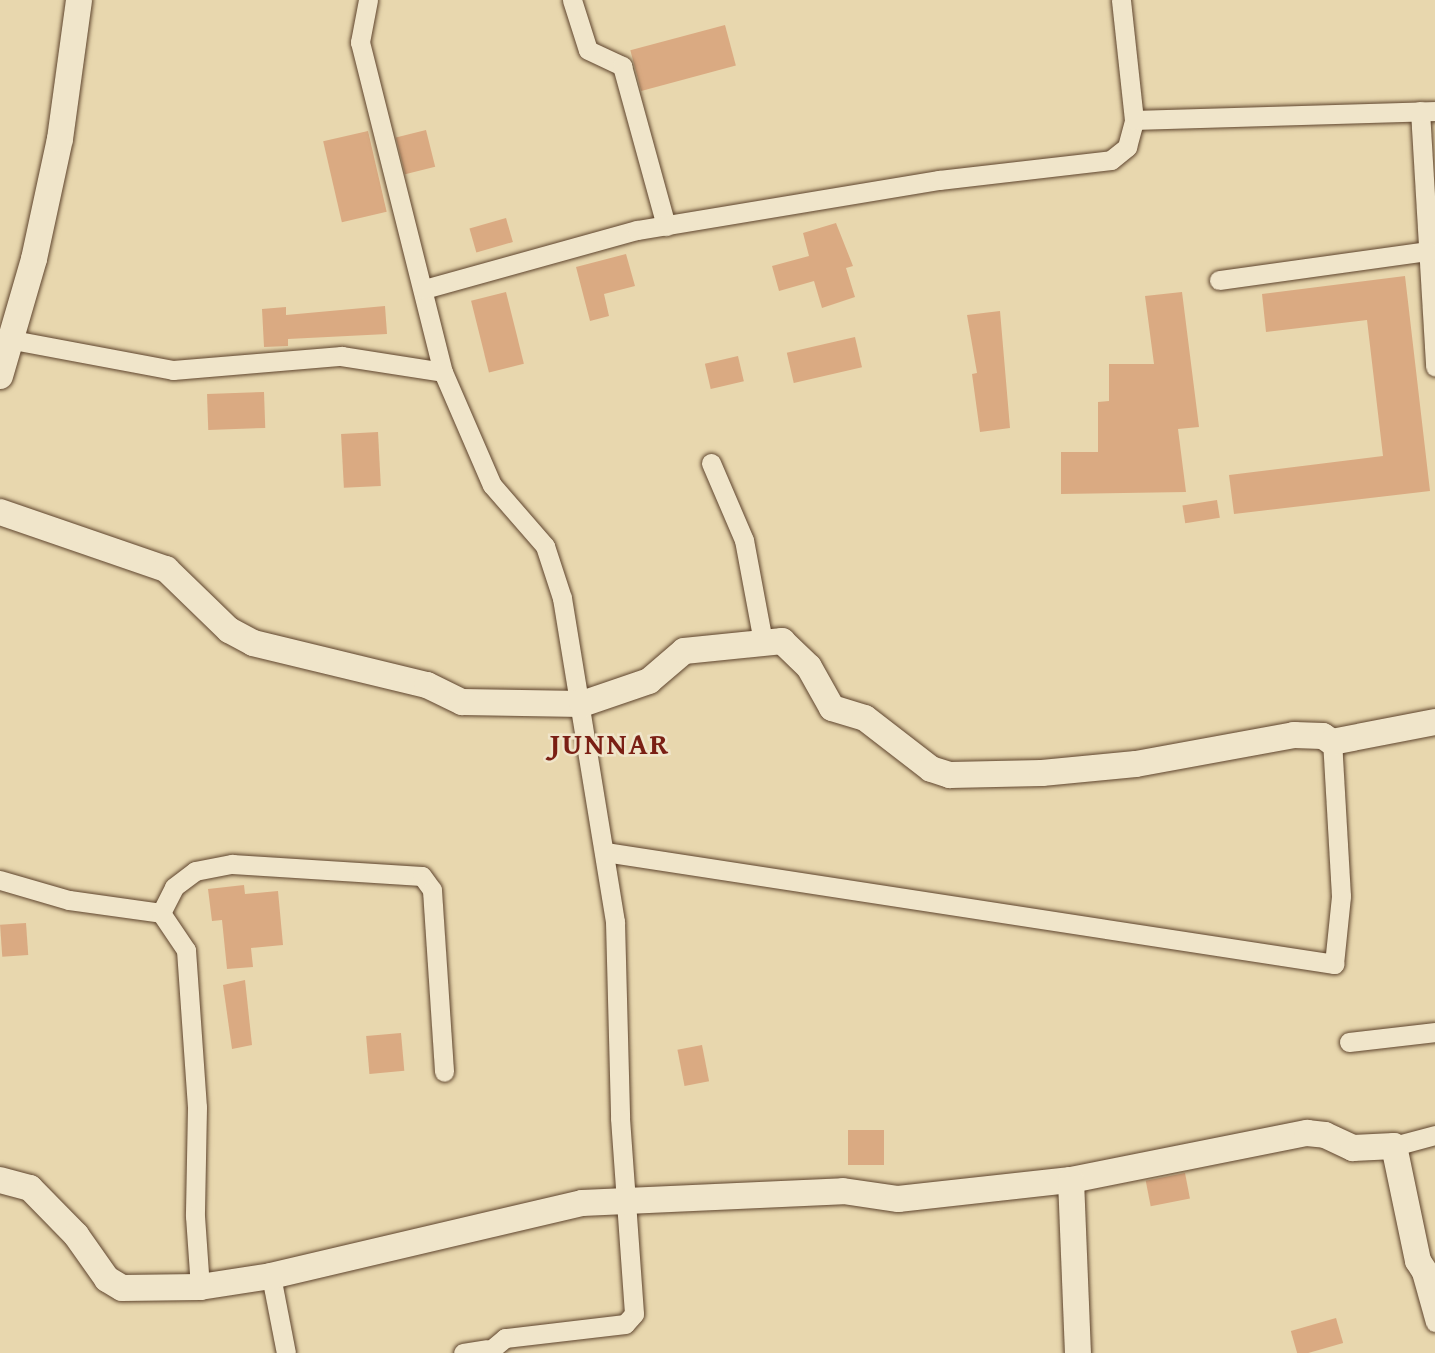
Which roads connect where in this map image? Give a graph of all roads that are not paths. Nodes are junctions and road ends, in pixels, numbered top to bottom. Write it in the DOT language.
graph roads {
  1 [pos="79,0"];
  2 [pos="368,0"];
  3 [pos="572,0"];
  4 [pos="1121,0"];
  5 [pos="1427,111"];
  6 [pos="1133,120"];
  7 [pos="666,226"];
  8 [pos="1428,251"];
  9 [pos="1219,280"];
  10 [pos="424,289"];
  11 [pos="13,340"];
  12 [pos="1435,367"];
  13 [pos="443,372"];
  14 [pos="0,376"];
  15 [pos="710,463"];
  16 [pos="0,512"];
  17 [pos="763,642"];
  18 [pos="582,704"];
  19 [pos="1435,722"];
  20 [pos="1332,742"];
  21 [pos="605,852"];
  22 [pos="0,880"];
  23 [pos="161,913"];
  24 [pos="1435,1032"];
  25 [pos="1349,1042"];
  26 [pos="444,1072"];
  27 [pos="1435,1135"];
  28 [pos="1394,1146"];
  29 [pos="0,1180"];
  30 [pos="1071,1180"];
  31 [pos="627,1202"];
  32 [pos="1418,1261"];
  33 [pos="271,1276"];
  34 [pos="200,1287"];
  35 [pos="1435,1287"];
  36 [pos="1435,1322"];
  37 [pos="487,1351"];
  38 [pos="286,1353"];
  39 [pos="463,1353"];
  40 [pos="1077,1353"];
  1 -- 11 [label="street"];
  2 -- 10 [label="street"];
  3 -- 7 [label="street"];
  4 -- 6 [label="street"];
  5 -- 6 [label="street"];
  5 -- 8 [label="street"];
  6 -- 7 [label="street"];
  7 -- 10 [label="street"];
  8 -- 9 [label="street"];
  8 -- 12 [label="street"];
  10 -- 13 [label="street"];
  11 -- 13 [label="street"];
  11 -- 14 [label="street"];
  13 -- 18 [label="street"];
  15 -- 17 [label="street"];
  16 -- 18 [label="street"];
  17 -- 18 [label="street"];
  17 -- 20 [label="street"];
  18 -- 21 [label="street"];
  19 -- 20 [label="street"];
  20 -- 21 [label="street"];
  21 -- 31 [label="street"];
  22 -- 23 [label="street"];
  23 -- 26 [label="street"];
  23 -- 34 [label="street"];
  24 -- 25 [label="street"];
  27 -- 28 [label="street"];
  28 -- 30 [label="street"];
  28 -- 32 [label="street"];
  29 -- 34 [label="street"];
  30 -- 31 [label="street"];
  30 -- 40 [label="street"];
  31 -- 33 [label="street"];
  31 -- 37 [label="street"];
  32 -- 35 [label="street"];
  32 -- 36 [label="street"];
  33 -- 34 [label="street"];
  33 -- 38 [label="street"];
  37 -- 39 [label="street"];
}
